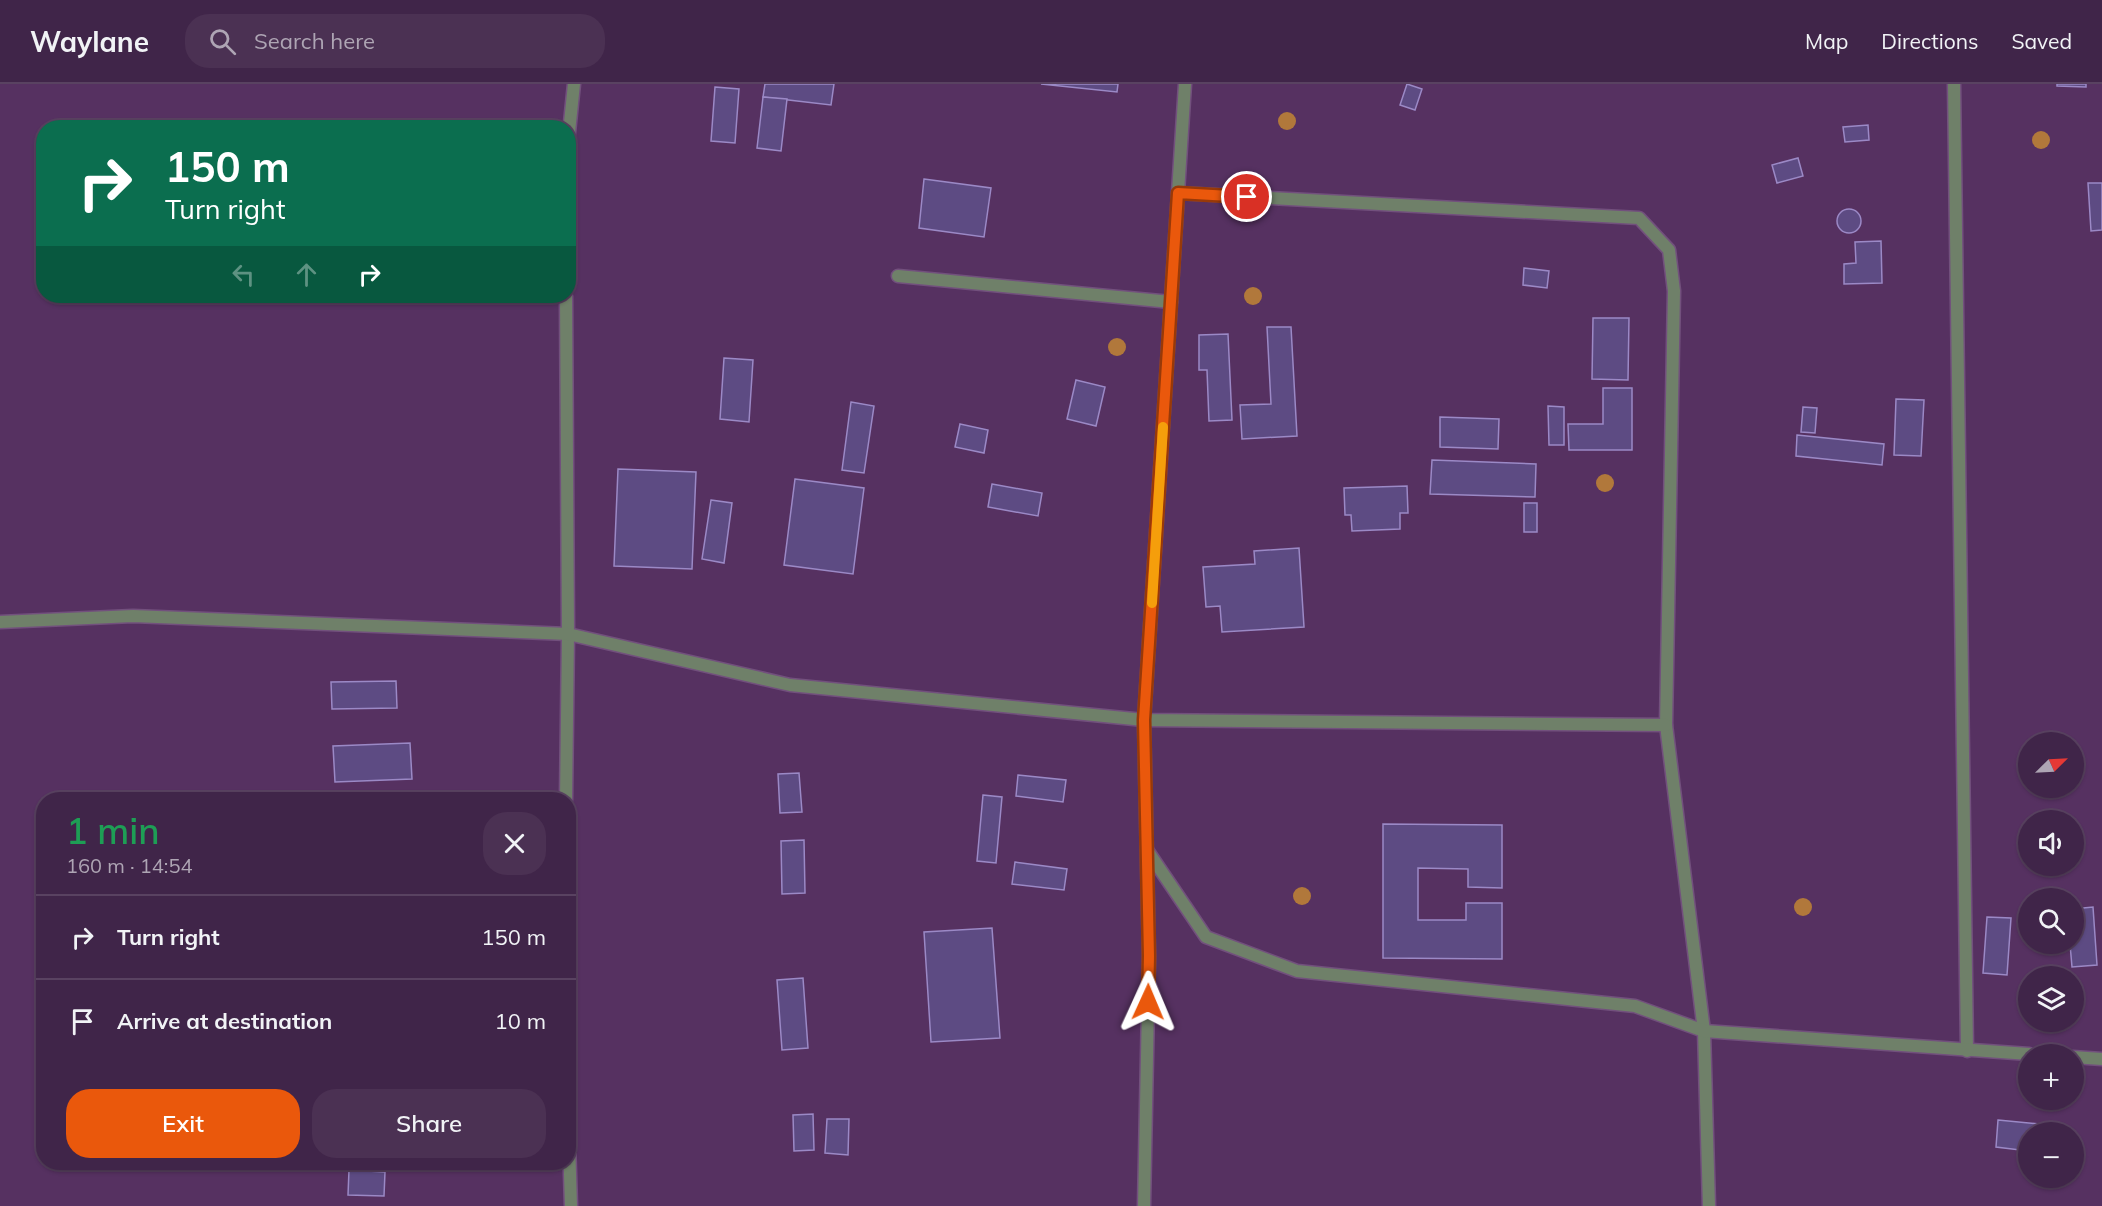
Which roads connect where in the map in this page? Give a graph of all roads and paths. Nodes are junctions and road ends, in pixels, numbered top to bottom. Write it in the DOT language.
graph roads {
  1 [pos="574,84"];
  2 [pos="1185,84"];
  3 [pos="1954,84"];
  4 [pos="570,120"];
  5 [pos="1178,193"];
  6 [pos="898,276"];
  7 [pos="1171,302"];
  8 [pos="566,303"];
  9 [pos="0,622"];
  10 [pos="568,633"];
  11 [pos="1144,720"];
  12 [pos="1666,725"];
  13 [pos="566,792"];
  14 [pos="1147,850"];
  15 [pos="1704,1031"];
  16 [pos="1967,1051"];
  17 [pos="2018,1053"];
  18 [pos="2084,1058"];
  19 [pos="2102,1059"];
  20 [pos="570,1170"];
  21 [pos="571,1206"];
  22 [pos="1144,1206"];
  23 [pos="1709,1206"];
  1 -- 4 [label="street"];
  2 -- 5 [label="street"];
  3 -- 16 [label="street"];
  5 -- 7 [label="street"];
  5 -- 12 [label="street"];
  6 -- 7 [label="street"];
  7 -- 11 [label="street"];
  8 -- 10 [label="street"];
  9 -- 10 [label="street"];
  10 -- 11 [label="street"];
  10 -- 13 [label="street"];
  11 -- 12 [label="street"];
  11 -- 14 [label="street"];
  12 -- 15 [label="street"];
  14 -- 15 [label="street"];
  14 -- 22 [label="street"];
  15 -- 16 [label="street"];
  15 -- 23 [label="street"];
  16 -- 17 [label="street"];
  18 -- 19 [label="street"];
  20 -- 21 [label="street"];
}
